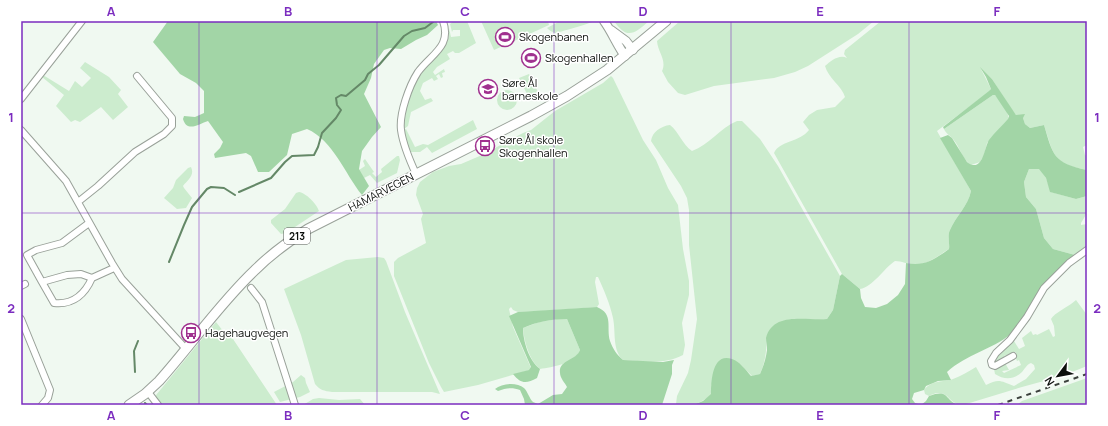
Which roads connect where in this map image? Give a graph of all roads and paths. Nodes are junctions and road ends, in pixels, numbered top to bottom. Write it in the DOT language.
graph roads {
  1 [pos="82,21"];
  2 [pos="443,21"];
  3 [pos="604,21"];
  4 [pos="666,21"];
  5 [pos="611,30"];
  6 [pos="633,50"];
  7 [pos="625,56"];
  8 [pos="136,76"];
  9 [pos="21,99"];
  10 [pos="21,130"];
  11 [pos="416,174"];
  12 [pos="78,202"];
  13 [pos="89,223"];
  14 [pos="1087,250"];
  15 [pos="114,268"];
  16 [pos="92,278"];
  17 [pos="42,282"];
  18 [pos="252,288"];
  19 [pos="21,319"];
  20 [pos="186,349"];
  21 [pos="1013,356"];
  22 [pos="148,392"];
  23 [pos="42,405"];
  24 [pos="130,405"];
  25 [pos="158,405"];
  26 [pos="295,405"];
  1 -- 9 [label="street"];
  2 -- 11 [label="street"];
  3 -- 5 [label="main road"];
  4 -- 6 [label="main road, HAMARVEGEN / 213"];
  5 -- 6 [label="main road"];
  5 -- 7 [label="main road"];
  6 -- 7 [label="main road, HAMARVEGEN / 213"];
  7 -- 11 [label="main road, HAMARVEGEN / 213"];
  8 -- 12 [label="street"];
  10 -- 12 [label="street"];
  11 -- 20 [label="main road, HAMARVEGEN / 213"];
  12 -- 13 [label="street"];
  13 -- 15 [label="street"];
  13 -- 17 [label="street"];
  14 -- 21 [label="street"];
  15 -- 16 [label="street"];
  15 -- 20 [label="street"];
  16 -- 17 [label="street"];
  16 -- 17 [label="street"];
  18 -- 26 [label="street"];
  19 -- 23 [label="street"];
  20 -- 22 [label="main road, HAMARVEGEN / 213"];
  22 -- 24 [label="main road, HAMARVEGEN / 213"];
  22 -- 25 [label="street"];
}
